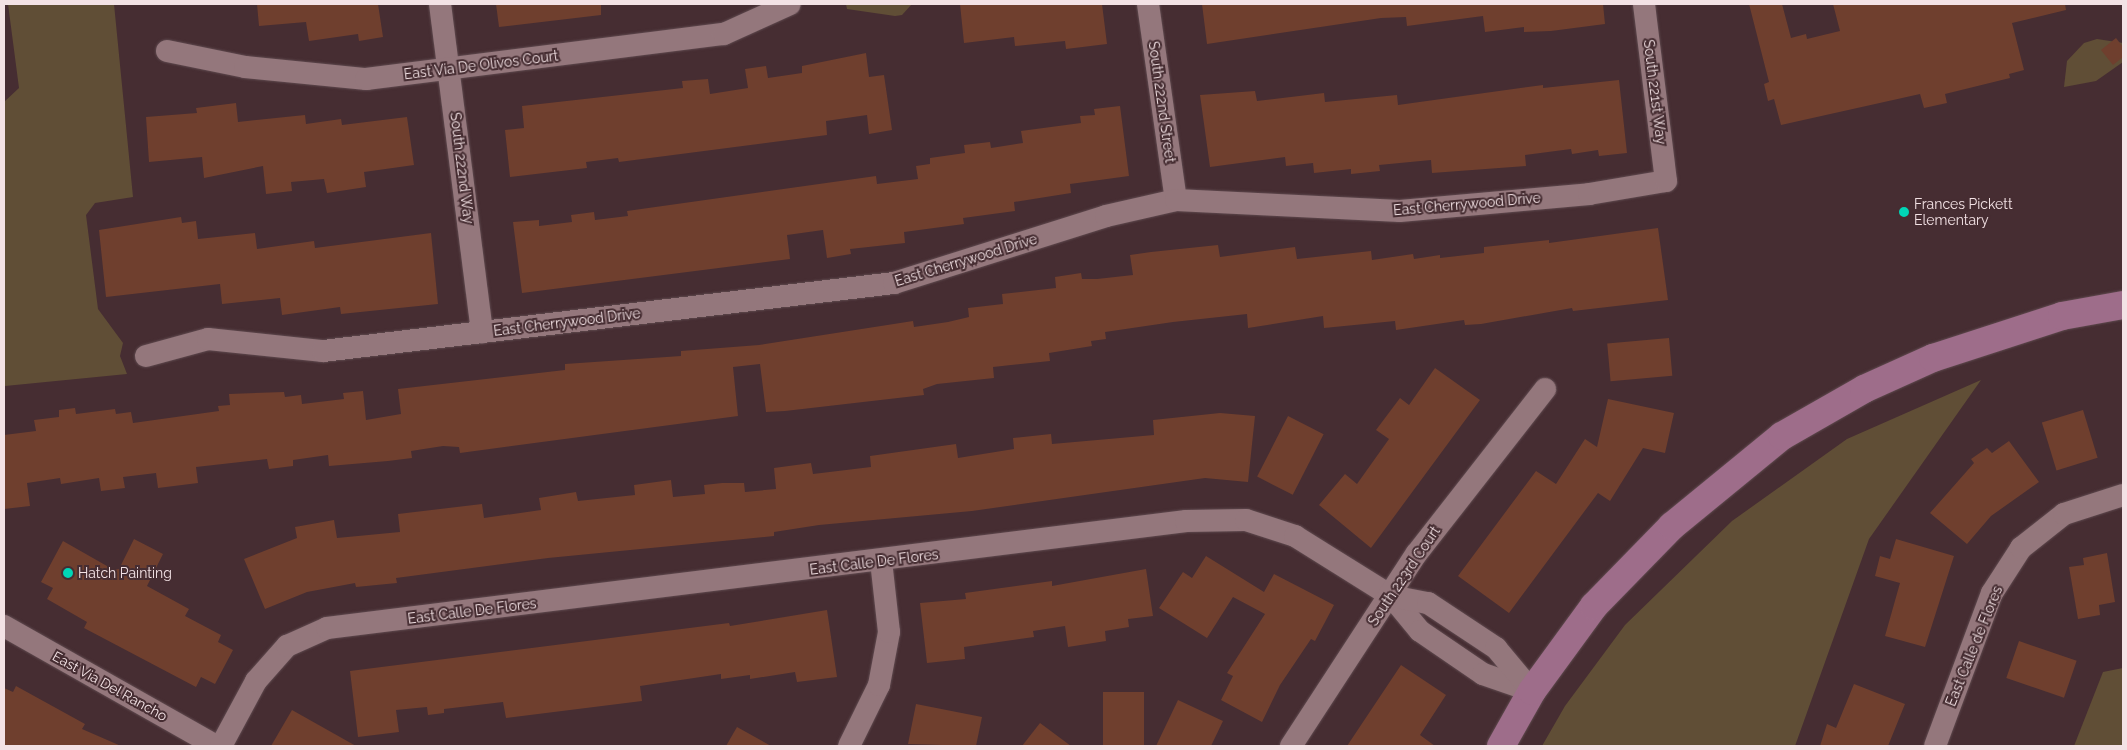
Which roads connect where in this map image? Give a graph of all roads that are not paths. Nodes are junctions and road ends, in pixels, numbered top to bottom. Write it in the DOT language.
graph roads {
  1 [pos="440,4"];
  2 [pos="790,4"];
  3 [pos="1148,4"];
  4 [pos="1644,4"];
  5 [pos="167,51"];
  6 [pos="450,69"];
  7 [pos="1666,181"];
  8 [pos="1176,200"];
  9 [pos="2123,305"];
  10 [pos="482,332"];
  11 [pos="146,356"];
  12 [pos="1545,389"];
  13 [pos="2123,496"];
  14 [pos="881,561"];
  15 [pos="1391,596"];
  16 [pos="4,626"];
  17 [pos="1532,691"];
  18 [pos="216,746"];
  19 [pos="221,746"];
  20 [pos="849,746"];
  21 [pos="1291,746"];
  22 [pos="1501,746"];
  23 [pos="1935,746"];
  1 -- 6 [label="street, South 222nd Way"];
  2 -- 6 [label="street, East Via De Olivos Court"];
  3 -- 8 [label="street, South 222nd Street"];
  4 -- 7 [label="street, South 221st Way"];
  5 -- 6 [label="street, East Via De Olivos Court"];
  6 -- 10 [label="street, South 222nd Way"];
  7 -- 8 [label="street, East Cherrywood Drive"];
  8 -- 10 [label="street, East Cherrywood Drive"];
  9 -- 17 [label="street"];
  10 -- 11 [label="street, East Cherrywood Drive"];
  12 -- 15 [label="street, South 223rd Court"];
  13 -- 23 [label="street, East Calle de Flores"];
  14 -- 15 [label="street, East Calle De Flores"];
  14 -- 19 [label="street, East Calle De Flores"];
  14 -- 20 [label="street"];
  15 -- 17 [label="street"];
  15 -- 21 [label="street, South 223rd Court"];
  16 -- 18 [label="street, East Via Del Rancho"];
  17 -- 22 [label="street"];
}
